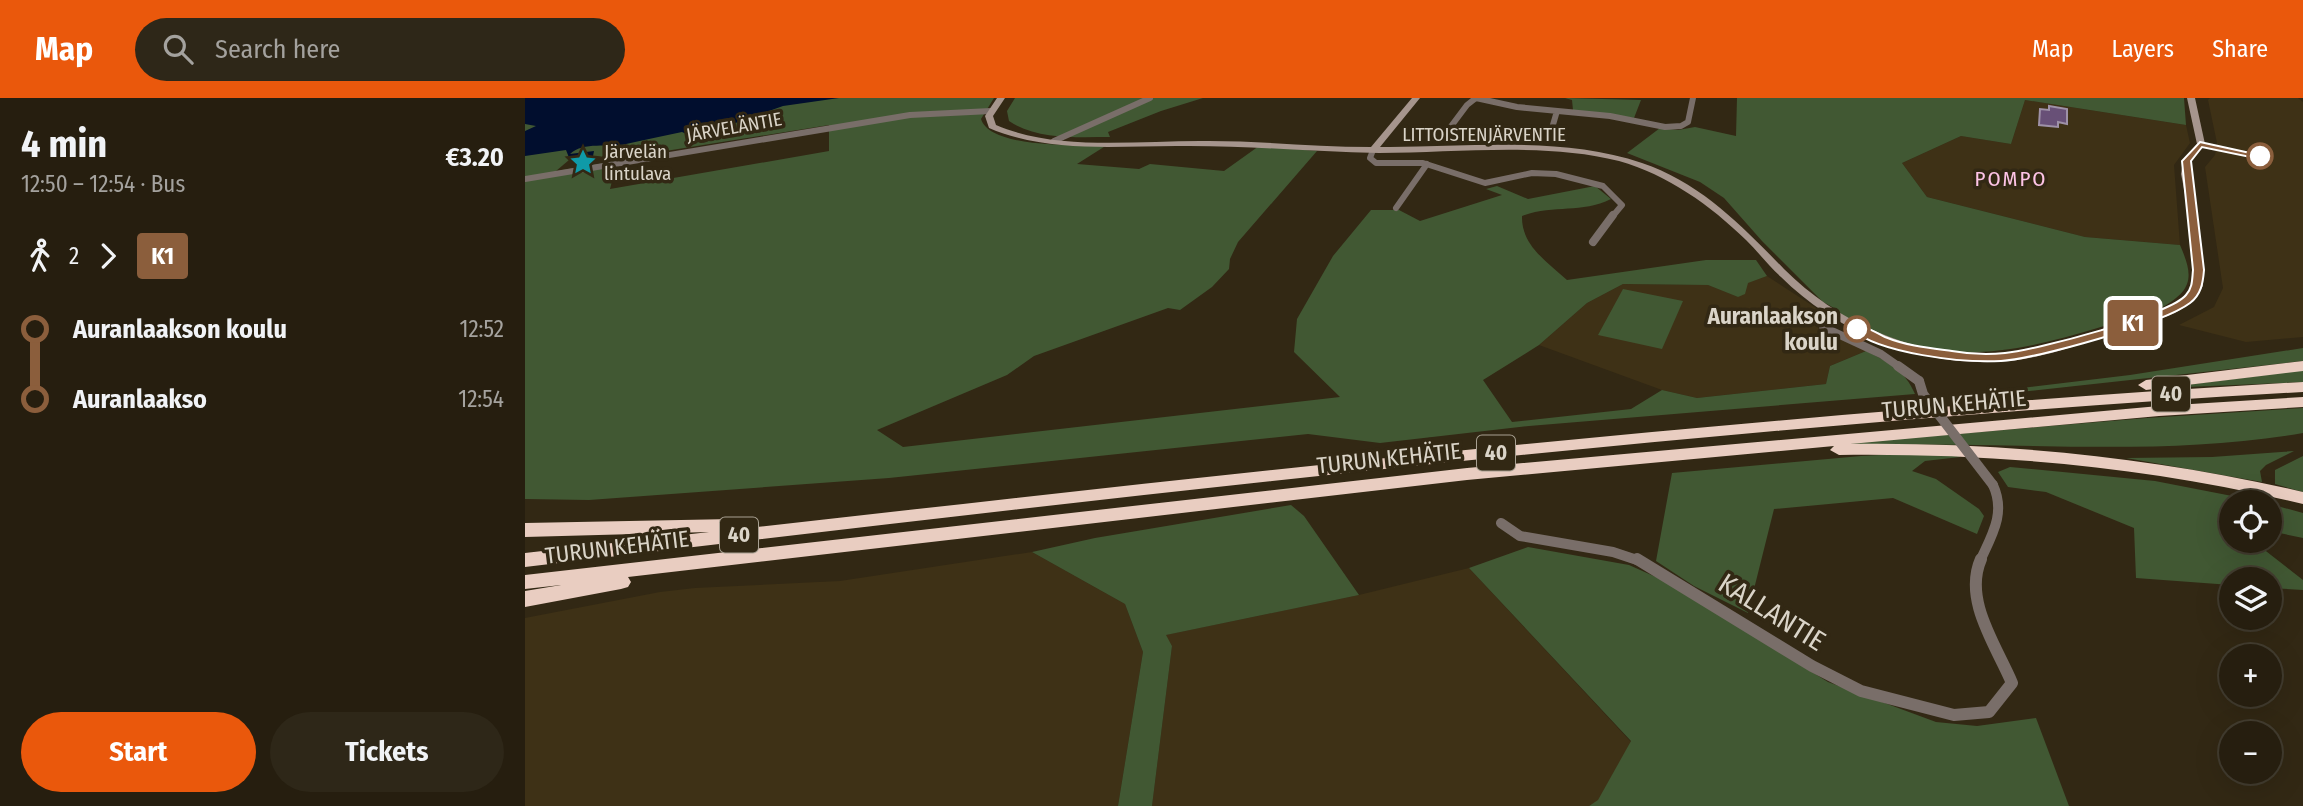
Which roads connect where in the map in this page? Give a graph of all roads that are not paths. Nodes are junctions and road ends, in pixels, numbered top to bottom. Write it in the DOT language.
graph roads {
  1 [pos="1001,98"];
  2 [pos="1150,98"];
  3 [pos="1416,98"];
  4 [pos="1476,98"];
  5 [pos="1693,98"];
  6 [pos="2191,98"];
  7 [pos="991,111"];
  8 [pos="1557,111"];
  9 [pos="1446,133"];
  10 [pos="1550,135"];
  11 [pos="1054,141"];
  12 [pos="1373,150"];
  13 [pos="1427,164"];
  14 [pos="525,179"];
  15 [pos="1396,208"];
  16 [pos="1593,242"];
  17 [pos="1840,318"];
  18 [pos="2303,366"];
  19 [pos="2303,387"];
  20 [pos="2303,402"];
  21 [pos="2039,403"];
  22 [pos="1671,456"];
  23 [pos="2303,498"];
  24 [pos="953,512"];
  25 [pos="1501,523"];
  26 [pos="525,530"];
  27 [pos="784,552"];
  28 [pos="525,560"];
  29 [pos="525,582"];
  30 [pos="525,600"];
  1 -- 7 [label="street"];
  2 -- 11 [label="street"];
  3 -- 12 [label="street"];
  4 -- 8 [label="street"];
  4 -- 9 [label="street"];
  5 -- 8 [label="street"];
  6 -- 17 [label="street, LITTOISTENJÄRVENTIE"];
  7 -- 11 [label="street, LITTOISTENJÄRVENTIE"];
  7 -- 14 [label="street, JÄRVELÄNTIE"];
  8 -- 10 [label="street"];
  11 -- 12 [label="street, LITTOISTENJÄRVENTIE"];
  12 -- 13 [label="street"];
  12 -- 17 [label="street, LITTOISTENJÄRVENTIE"];
  13 -- 15 [label="street"];
  13 -- 16 [label="street"];
  17 -- 25 [label="street, KALLANTIE, bridge"];
  18 -- 21 [label="highway"];
  19 -- 21 [label="highway, TURUN KEHÄTIE / 40"];
  20 -- 22 [label="highway, TURUN KEHÄTIE / 40"];
  21 -- 24 [label="highway, TURUN KEHÄTIE / 40"];
  22 -- 23 [label="highway"];
  22 -- 27 [label="highway, TURUN KEHÄTIE / 40"];
  24 -- 26 [label="highway"];
  24 -- 28 [label="highway, TURUN KEHÄTIE / 40"];
  27 -- 29 [label="highway, TURUN KEHÄTIE / 40"];
  27 -- 30 [label="highway"];
}
